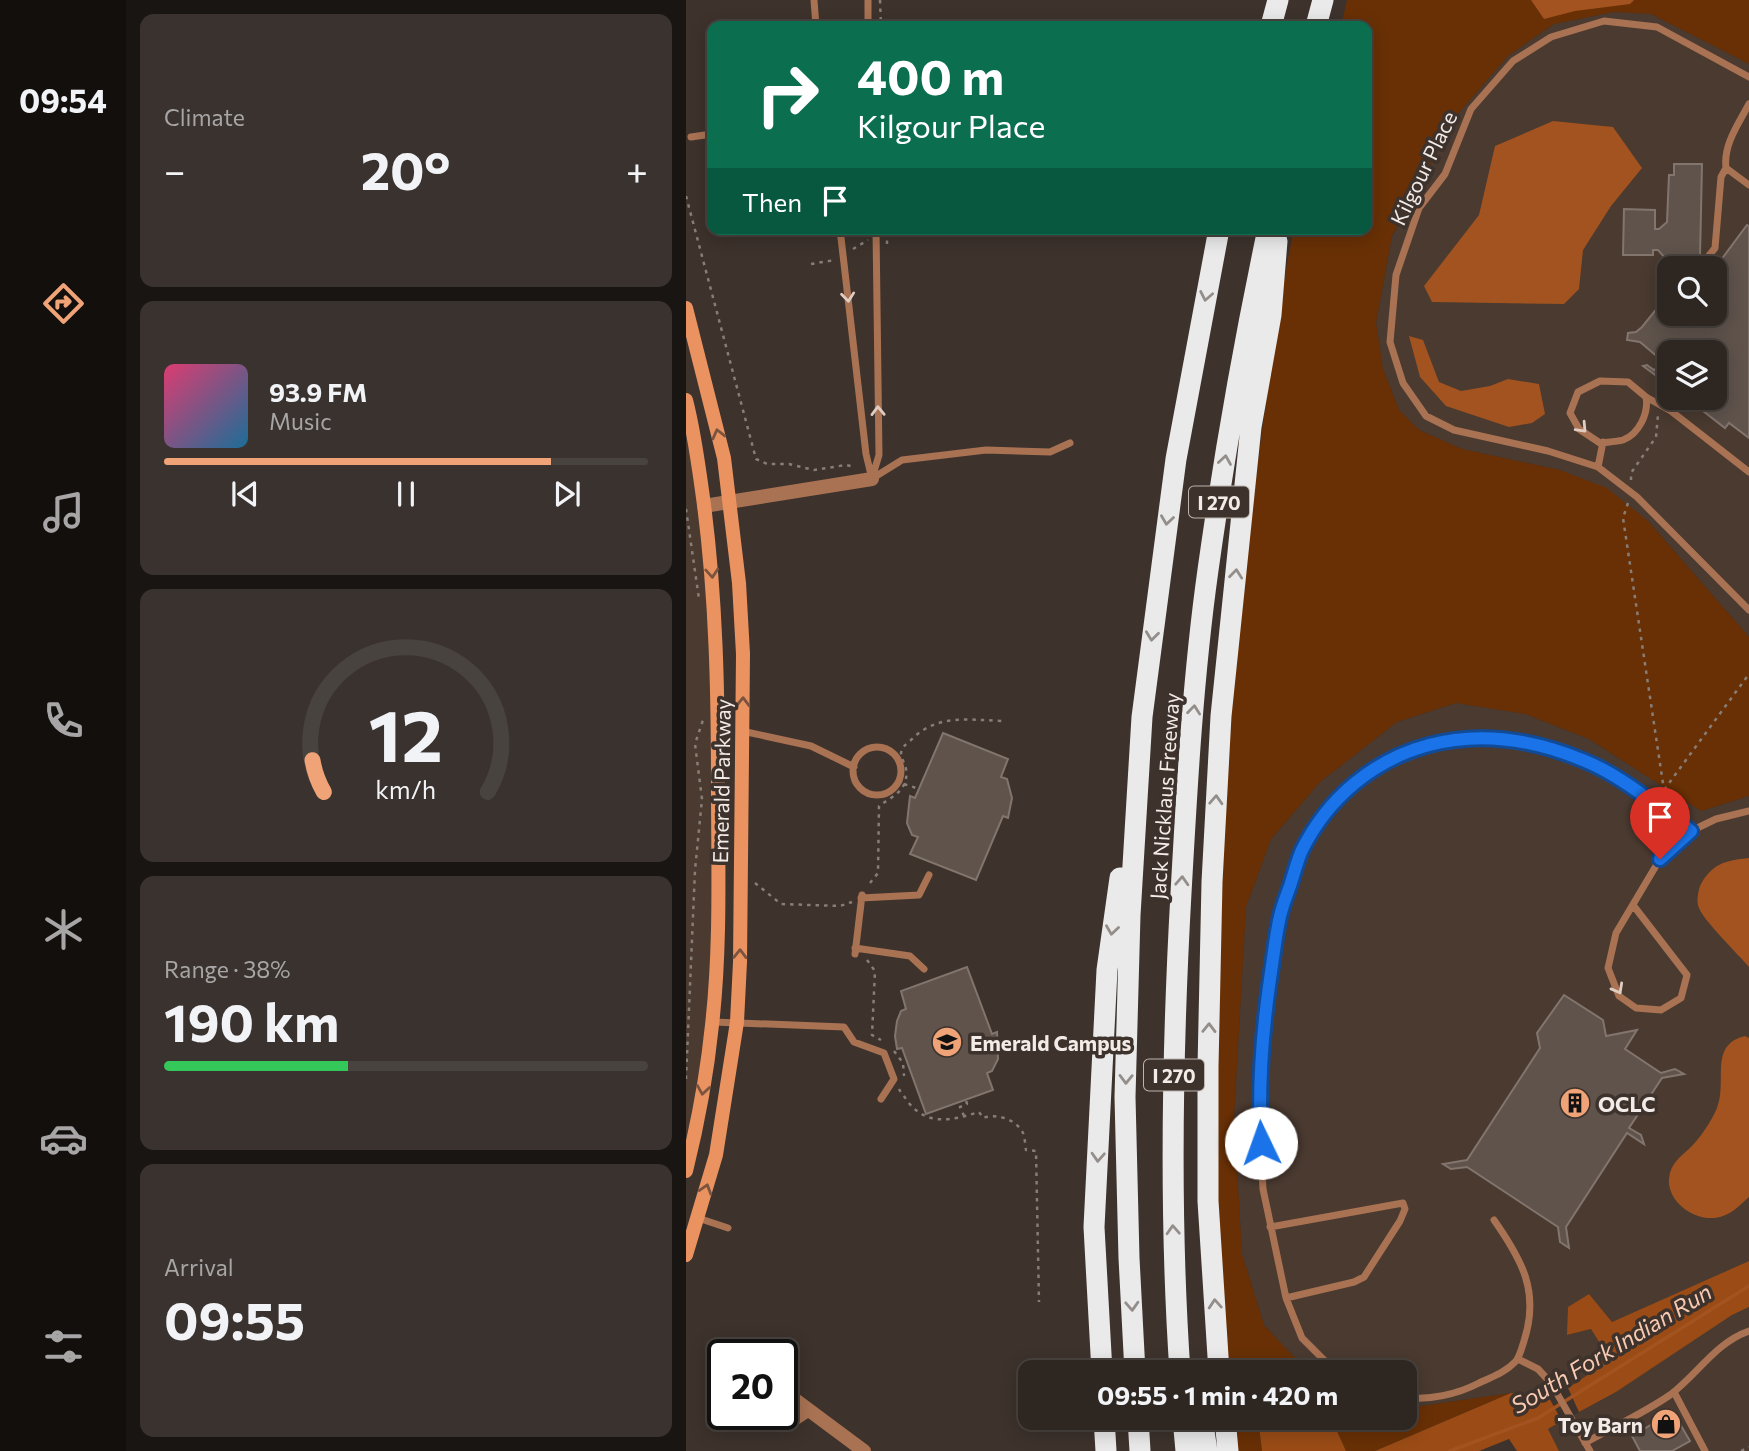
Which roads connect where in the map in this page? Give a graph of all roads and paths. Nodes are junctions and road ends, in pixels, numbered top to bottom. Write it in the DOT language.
graph roads {
  1 [pos="814,0"];
  2 [pos="868,0"];
  3 [pos="880,0"];
  4 [pos="1278,0"];
  5 [pos="1323,0"];
  6 [pos="816,21"];
  7 [pos="868,21"];
  8 [pos="881,21"];
  9 [pos="1272,21"];
  10 [pos="1317,21"];
  11 [pos="1749,77"];
  12 [pos="1749,104"];
  13 [pos="707,135"];
  14 [pos="691,137"];
  15 [pos="1726,168"];
  16 [pos="1749,185"];
  17 [pos="686,196"];
  18 [pos="841,235"];
  19 [pos="876,235"];
  20 [pos="1218,235"];
  21 [pos="1267,235"];
  22 [pos="1278,235"];
  23 [pos="1709,256"];
  24 [pos="686,308"];
  25 [pos="1646,397"];
  26 [pos="686,400"];
  27 [pos="1657,403"];
  28 [pos="1658,410"];
  29 [pos="1669,410"];
  30 [pos="1603,442"];
  31 [pos="1070,443"];
  32 [pos="1598,467"];
  33 [pos="1749,472"];
  34 [pos="872,479"];
  35 [pos="1632,493"];
  36 [pos="730,501"];
  37 [pos="704,506"];
  38 [pos="686,509"];
  39 [pos="699,604"];
  40 [pos="1749,610"];
  41 [pos="1749,674"];
  42 [pos="705,715"];
  43 [pos="1142,717"];
  44 [pos="1004,721"];
  45 [pos="742,731"];
  46 [pos="854,767"];
  47 [pos="904,784"];
  48 [pos="919,789"];
  49 [pos="1664,790"];
  50 [pos="1660,808"];
  51 [pos="1749,811"];
  52 [pos="1691,831"];
  53 [pos="929,875"];
  54 [pos="752,881"];
  55 [pos="870,883"];
  56 [pos="862,895"];
  57 [pos="1633,905"];
  58 [pos="867,960"];
  59 [pos="924,969"];
  60 [pos="713,1022"];
  61 [pos="737,1023"];
  62 [pos="885,1044"];
  63 [pos="894,1051"];
  64 [pos="686,1079"];
  65 [pos="881,1099"];
  66 [pos="965,1100"];
  67 [pos="964,1116"];
  68 [pos="686,1171"];
  69 [pos="697,1218"];
  70 [pos="1494,1220"];
  71 [pos="728,1227"];
  72 [pos="1270,1227"];
  73 [pos="686,1255"];
  74 [pos="1286,1298"];
  75 [pos="1039,1302"];
  76 [pos="1749,1331"];
  77 [pos="1518,1359"];
  78 [pos="1101,1360"];
  79 [pos="1134,1360"];
  80 [pos="1182,1360"];
  81 [pos="1218,1360"];
  82 [pos="1326,1360"];
  83 [pos="1674,1392"];
  84 [pos="1417,1399"];
  85 [pos="798,1402"];
  86 [pos="808,1410"];
  87 [pos="798,1417"];
  88 [pos="1105,1430"];
  89 [pos="1139,1430"];
  90 [pos="1184,1430"];
  91 [pos="1204,1430"];
  92 [pos="1226,1430"];
  93 [pos="1585,1443"];
  94 [pos="1749,1447"];
  95 [pos="864,1451"];
  96 [pos="1106,1451"];
  97 [pos="1140,1451"];
  98 [pos="1186,1451"];
  99 [pos="1207,1451"];
  100 [pos="1228,1451"];
  101 [pos="1590,1451"];
  102 [pos="1705,1451"];
  103 [pos="1741,1451"];
  1 -- 6 [label="lane"];
  2 -- 7 [label="lane"];
  3 -- 8 [label="path"];
  4 -- 9 [label="highway"];
  5 -- 10 [label="highway"];
  11 -- 32 [label="lane, Kilgour Place"];
  12 -- 15 [label="lane"];
  13 -- 14 [label="lane"];
  15 -- 16 [label="lane"];
  15 -- 23 [label="lane"];
  17 -- 34 [label="path"];
  18 -- 34 [label="lane, one-way"];
  34 -- 19 [label="lane, one-way"];
  20 -- 43 [label="highway, Jack Nicklaus Freeway / I 270, one-way"];
  80 -- 21 [label="highway, Jack Nicklaus Freeway / I 270, one-way"];
  81 -- 22 [label="highway, one-way"];
  36 -- 24 [label="main road, Emerald Parkway, one-way"];
  25 -- 27 [label="lane"];
  25 -- 30 [label="lane"];
  25 -- 30 [label="lane, one-way"];
  26 -- 37 [label="main road, Emerald Parkway"];
  28 -- 35 [label="path"];
  29 -- 33 [label="lane"];
  30 -- 32 [label="lane"];
  31 -- 34 [label="lane"];
  32 -- 35 [label="lane, Kilgour Place"];
  34 -- 36 [label="street"];
  35 -- 40 [label="lane, Kilgour Place"];
  35 -- 49 [label="path"];
  36 -- 37 [label="street"];
  45 -- 36 [label="main road, Emerald Parkway, one-way"];
  37 -- 60 [label="main road, Emerald Parkway, one-way"];
  38 -- 39 [label="path"];
  41 -- 49 [label="path"];
  42 -- 64 [label="path"];
  43 -- 78 [label="highway, one-way"];
  43 -- 79 [label="highway, Jack Nicklaus Freeway / I 270, one-way"];
  44 -- 47 [label="path"];
  45 -- 46 [label="lane"];
  61 -- 45 [label="main road, Emerald Parkway, one-way"];
  46 -- 46 [label="lane"];
  47 -- 48 [label="path"];
  47 -- 55 [label="path"];
  49 -- 50 [label="path"];
  50 -- 52 [label="lane"];
  50 -- 72 [label="lane"];
  51 -- 52 [label="lane"];
  52 -- 57 [label="lane"];
  53 -- 56 [label="lane"];
  54 -- 56 [label="path"];
  56 -- 59 [label="lane"];
  57 -- 57 [label="lane, one-way"];
  58 -- 62 [label="path"];
  60 -- 61 [label="lane"];
  60 -- 68 [label="main road, Emerald Parkway, one-way"];
  61 -- 65 [label="lane"];
  69 -- 61 [label="main road, Emerald Parkway, one-way"];
  63 -- 67 [label="path"];
  66 -- 67 [label="path"];
  67 -- 75 [label="path"];
  69 -- 71 [label="lane"];
  69 -- 73 [label="main road, Emerald Parkway"];
  70 -- 77 [label="lane"];
  72 -- 74 [label="lane"];
  72 -- 74 [label="lane"];
  74 -- 82 [label="lane"];
  76 -- 83 [label="lane"];
  77 -- 84 [label="lane"];
  77 -- 93 [label="lane"];
  83 -- 93 [label="lane"];
  83 -- 102 [label="lane"];
  85 -- 86 [label="street"];
  86 -- 87 [label="street"];
  86 -- 95 [label="street"];
  88 -- 96 [label="highway"];
  89 -- 97 [label="highway"];
  90 -- 98 [label="highway"];
  91 -- 99 [label="highway"];
  92 -- 100 [label="highway"];
  93 -- 101 [label="lane"];
  94 -- 103 [label="path"];
}
